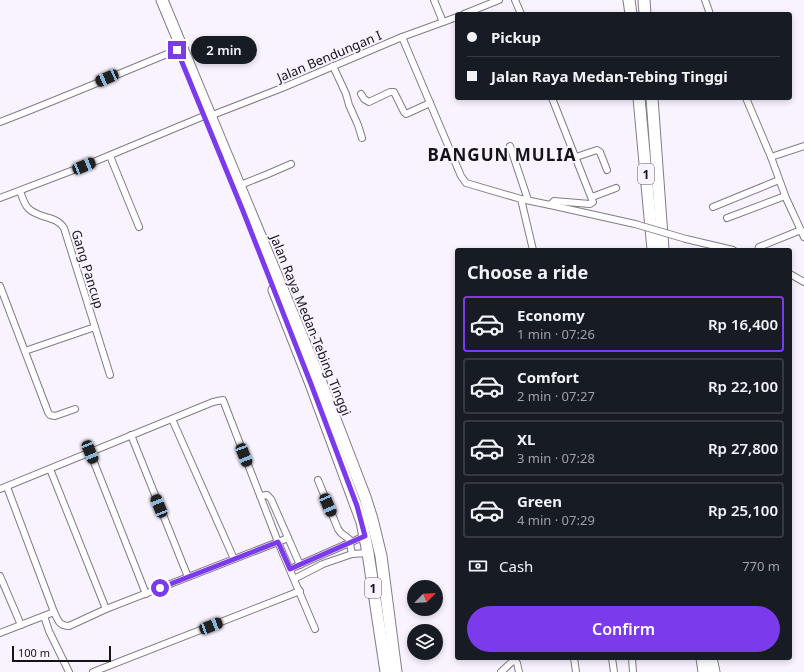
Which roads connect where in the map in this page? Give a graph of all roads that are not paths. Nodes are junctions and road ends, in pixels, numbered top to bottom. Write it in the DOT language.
graph roads {
  1 [pos="156,0"];
  2 [pos="162,0"];
  3 [pos="434,0"];
  4 [pos="499,0"];
  5 [pos="515,0"];
  6 [pos="629,0"];
  7 [pos="644,0"];
  8 [pos="704,0"];
  9 [pos="471,12"];
  10 [pos="520,12"];
  11 [pos="631,12"];
  12 [pos="645,12"];
  13 [pos="709,12"];
  14 [pos="455,18"];
  15 [pos="443,22"];
  16 [pos="402,37"];
  17 [pos="177,50"];
  18 [pos="333,66"];
  19 [pos="361,94"];
  20 [pos="553,100"];
  21 [pos="639,100"];
  22 [pos="652,100"];
  23 [pos="747,100"];
  24 [pos="430,103"];
  25 [pos="207,116"];
  26 [pos="0,122"];
  27 [pos="362,138"];
  28 [pos="510,146"];
  29 [pos="804,146"];
  30 [pos="110,156"];
  31 [pos="576,157"];
  32 [pos="771,157"];
  33 [pos="291,164"];
  34 [pos="607,170"];
  35 [pos="779,180"];
  36 [pos="238,186"];
  37 [pos="616,188"];
  38 [pos="20,190"];
  39 [pos="785,196"];
  40 [pos="592,197"];
  41 [pos="0,198"];
  42 [pos="521,199"];
  43 [pos="528,200"];
  44 [pos="550,204"];
  45 [pos="713,207"];
  46 [pos="727,218"];
  47 [pos="139,227"];
  48 [pos="801,230"];
  49 [pos="804,237"];
  50 [pos="532,248"];
  51 [pos="653,248"];
  52 [pos="663,248"];
  53 [pos="724,248"];
  54 [pos="759,248"];
  55 [pos="792,275"];
  56 [pos="804,282"];
  57 [pos="0,286"];
  58 [pos="95,327"];
  59 [pos="25,351"];
  60 [pos="110,375"];
  61 [pos="75,409"];
  62 [pos="172,419"];
  63 [pos="130,435"];
  64 [pos="90,452"];
  65 [pos="50,469"];
  66 [pos="318,480"];
  67 [pos="7,487"];
  68 [pos="0,490"];
  69 [pos="260,496"];
  70 [pos="365,536"];
  71 [pos="288,538"];
  72 [pos="278,542"];
  73 [pos="350,543"];
  74 [pos="368,553"];
  75 [pos="352,554"];
  76 [pos="234,560"];
  77 [pos="300,565"];
  78 [pos="290,569"];
  79 [pos="0,576"];
  80 [pos="188,578"];
  81 [pos="294,579"];
  82 [pos="300,591"];
  83 [pos="146,594"];
  84 [pos="106,609"];
  85 [pos="54,612"];
  86 [pos="44,616"];
  87 [pos="21,625"];
  88 [pos="316,629"];
  89 [pos="0,633"];
  90 [pos="574,660"];
  91 [pos="612,660"];
  92 [pos="632,660"];
  93 [pos="702,660"];
  94 [pos="711,660"];
  95 [pos="69,672"];
  96 [pos="93,672"];
  97 [pos="386,672"];
  98 [pos="396,672"];
  99 [pos="501,672"];
  100 [pos="519,672"];
  101 [pos="576,672"];
  102 [pos="614,672"];
  103 [pos="633,672"];
  104 [pos="704,672"];
  105 [pos="714,672"];
  1 -- 17 [label="highway, Jalan Raya Medan-Tebing Tinggi / 1"];
  2 -- 25 [label="highway, Jalan Raya Medan-Tebing Tinggi / 1"];
  3 -- 15 [label="street"];
  4 -- 9 [label="street"];
  5 -- 10 [label="street"];
  6 -- 11 [label="highway"];
  7 -- 12 [label="highway"];
  8 -- 13 [label="street"];
  14 -- 15 [label="street, Jalan Bendungan I"];
  15 -- 16 [label="street, Jalan Bendungan I"];
  16 -- 18 [label="street, Jalan Bendungan I"];
  16 -- 24 [label="street"];
  17 -- 25 [label="highway, Jalan Raya Medan-Tebing Tinggi / 1"];
  17 -- 26 [label="street"];
  18 -- 25 [label="street, Jalan Bendungan I"];
  18 -- 27 [label="street"];
  19 -- 24 [label="street"];
  20 -- 31 [label="street"];
  21 -- 51 [label="highway, 1"];
  22 -- 52 [label="highway, 1"];
  23 -- 32 [label="street"];
  24 -- 42 [label="street"];
  25 -- 30 [label="street, Jalan Bendungan I"];
  25 -- 36 [label="highway, Jalan Raya Medan-Tebing Tinggi / 1"];
  25 -- 70 [label="highway, Jalan Raya Medan-Tebing Tinggi / 1"];
  28 -- 43 [label="street"];
  29 -- 32 [label="street"];
  30 -- 38 [label="street, Jalan Bendungan I"];
  30 -- 47 [label="street"];
  31 -- 34 [label="street"];
  31 -- 40 [label="street"];
  32 -- 35 [label="street"];
  33 -- 36 [label="street"];
  35 -- 39 [label="street"];
  35 -- 45 [label="street"];
  36 -- 98 [label="highway, Jalan Raya Medan-Tebing Tinggi / 1"];
  37 -- 40 [label="street"];
  38 -- 41 [label="street, Jalan Bendungan I"];
  38 -- 58 [label="street, Gang Pancup"];
  39 -- 46 [label="street"];
  39 -- 48 [label="street"];
  40 -- 44 [label="street"];
  42 -- 43 [label="street"];
  42 -- 50 [label="street"];
  43 -- 44 [label="street"];
  44 -- 53 [label="street, bridge"];
  48 -- 49 [label="street"];
  48 -- 54 [label="street"];
  55 -- 56 [label="street"];
  57 -- 59 [label="street"];
  58 -- 59 [label="street"];
  58 -- 60 [label="street, Gang Pancup"];
  59 -- 61 [label="street"];
  62 -- 63 [label="street"];
  62 -- 69 [label="street"];
  62 -- 76 [label="street"];
  63 -- 64 [label="street"];
  63 -- 80 [label="street"];
  64 -- 65 [label="street"];
  64 -- 83 [label="street"];
  65 -- 67 [label="street"];
  65 -- 84 [label="street"];
  66 -- 73 [label="street"];
  67 -- 68 [label="street"];
  67 -- 85 [label="street"];
  69 -- 71 [label="street"];
  69 -- 72 [label="street"];
  70 -- 73 [label="street"];
  70 -- 74 [label="highway, Jalan Raya Medan-Tebing Tinggi / 1"];
  71 -- 72 [label="street"];
  71 -- 77 [label="street"];
  72 -- 76 [label="street"];
  72 -- 78 [label="street"];
  73 -- 75 [label="street"];
  73 -- 77 [label="street"];
  74 -- 75 [label="street"];
  74 -- 97 [label="highway, Jalan Raya Medan-Tebing Tinggi / 1"];
  75 -- 81 [label="street"];
  76 -- 80 [label="street"];
  77 -- 78 [label="street"];
  78 -- 81 [label="street"];
  79 -- 87 [label="street"];
  80 -- 83 [label="street"];
  81 -- 82 [label="street"];
  82 -- 88 [label="street"];
  82 -- 96 [label="street"];
  83 -- 84 [label="street"];
  84 -- 85 [label="street"];
  85 -- 86 [label="street"];
  86 -- 87 [label="street"];
  86 -- 95 [label="street"];
  87 -- 89 [label="street"];
  90 -- 101 [label="street"];
  91 -- 102 [label="street"];
  92 -- 103 [label="street"];
  93 -- 104 [label="highway"];
  94 -- 105 [label="highway"];
  99 -- 100 [label="street"];
}
